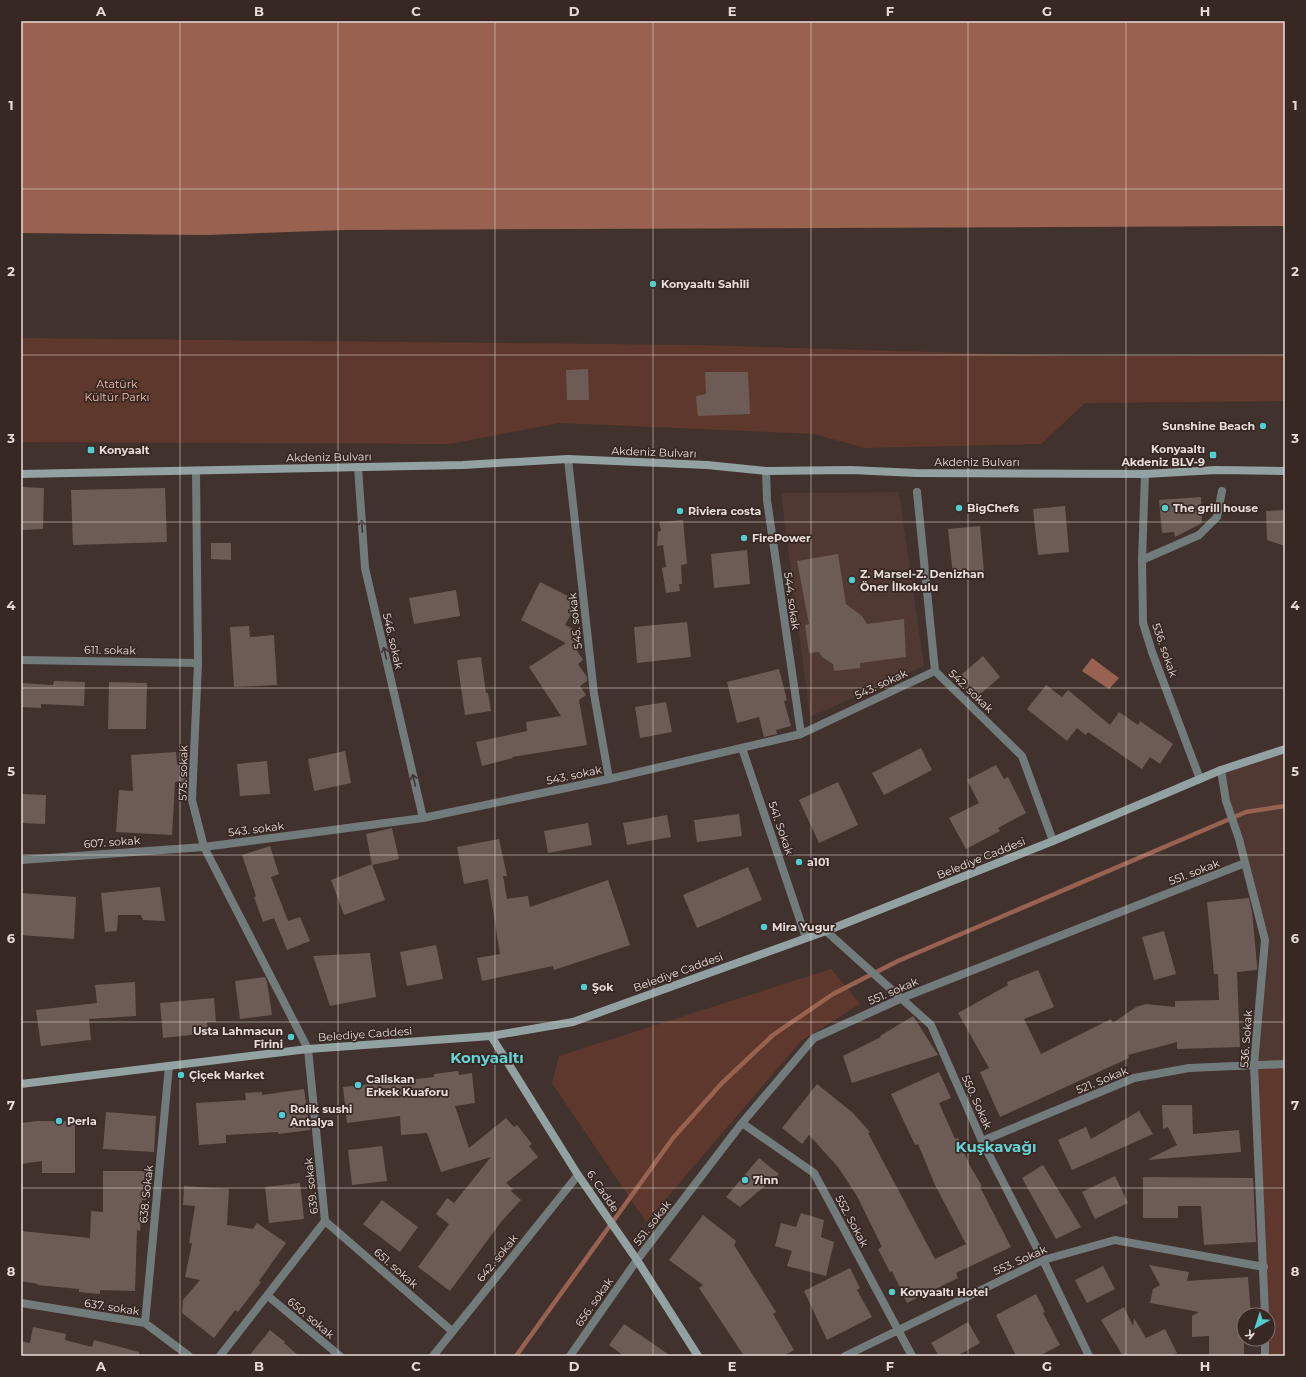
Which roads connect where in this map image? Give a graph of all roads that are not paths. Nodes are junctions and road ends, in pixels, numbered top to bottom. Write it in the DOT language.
graph roads {
  1 [pos="568,459"];
  2 [pos="358,467"];
  3 [pos="1285,471"];
  4 [pos="196,472"];
  5 [pos="766,472"];
  6 [pos="21,474"];
  7 [pos="1145,474"];
  8 [pos="1222,491"];
  9 [pos="917,492"];
  10 [pos="1142,560"];
  11 [pos="21,660"];
  12 [pos="198,663"];
  13 [pos="935,671"];
  14 [pos="801,734"];
  15 [pos="742,748"];
  16 [pos="1285,749"];
  17 [pos="1220,770"];
  18 [pos="609,779"];
  19 [pos="1200,779"];
  20 [pos="423,818"];
  21 [pos="1053,841"];
  22 [pos="204,847"];
  23 [pos="21,860"];
  24 [pos="1245,863"];
  25 [pos="826,931"];
  26 [pos="806,938"];
  27 [pos="902,998"];
  28 [pos="491,1036"];
  29 [pos="308,1049"];
  30 [pos="1285,1064"];
  31 [pos="1254,1065"];
  32 [pos="170,1066"];
  33 [pos="21,1084"];
  34 [pos="742,1124"];
  35 [pos="982,1141"];
  36 [pos="578,1175"];
  37 [pos="326,1221"];
  38 [pos="637,1260"];
  39 [pos="1043,1260"];
  40 [pos="1264,1267"];
  41 [pos="268,1296"];
  42 [pos="21,1303"];
  43 [pos="1265,1307"];
  44 [pos="145,1323"];
  45 [pos="898,1330"];
  46 [pos="452,1332"];
  47 [pos="189,1356"];
  48 [pos="220,1356"];
  49 [pos="340,1356"];
  50 [pos="433,1356"];
  51 [pos="570,1356"];
  52 [pos="698,1356"];
  53 [pos="845,1356"];
  54 [pos="912,1356"];
  55 [pos="1089,1356"];
  1 -- 2 [label="main road, Akdeniz Bulvarı"];
  1 -- 5 [label="main road, Akdeniz Bulvarı"];
  1 -- 18 [label="street, 545. sokak"];
  2 -- 4 [label="main road, Akdeniz Bulvarı"];
  20 -- 2 [label="street, 546. sokak, one-way"];
  3 -- 7 [label="main road, Akdeniz Bulvarı"];
  4 -- 6 [label="main road, Akdeniz Bulvarı"];
  4 -- 12 [label="street, 575. sokak"];
  5 -- 7 [label="main road, Akdeniz Bulvarı"];
  5 -- 14 [label="street, 544. sokak"];
  7 -- 10 [label="street, 536. sokak"];
  8 -- 10 [label="street"];
  9 -- 13 [label="street, 542. sokak"];
  10 -- 19 [label="street, 536. sokak"];
  11 -- 12 [label="street, 611. sokak"];
  12 -- 22 [label="street, 575. sokak"];
  13 -- 14 [label="street, 543. sokak"];
  13 -- 21 [label="street, 542. sokak"];
  14 -- 15 [label="street, 543. sokak"];
  15 -- 18 [label="street, 543. sokak"];
  15 -- 26 [label="street, 541. Sokak"];
  16 -- 17 [label="main road, Belediye Caddesi"];
  17 -- 19 [label="main road, Belediye Caddesi"];
  17 -- 24 [label="street, 536. Sokak"];
  18 -- 20 [label="street, 543. sokak"];
  19 -- 21 [label="main road, Belediye Caddesi"];
  20 -- 22 [label="street, 543. sokak"];
  21 -- 25 [label="main road, Belediye Caddesi"];
  22 -- 23 [label="street, 607. sokak"];
  22 -- 29 [label="street, 575. sokak"];
  24 -- 27 [label="street, 551. sokak"];
  24 -- 31 [label="street, 536. Sokak"];
  25 -- 26 [label="main road, Belediye Caddesi"];
  25 -- 27 [label="street, 550. Sokak"];
  26 -- 28 [label="main road, Belediye Caddesi"];
  27 -- 34 [label="street, 551. sokak"];
  27 -- 35 [label="street, 550. Sokak"];
  28 -- 29 [label="main road, Belediye Caddesi"];
  28 -- 36 [label="main road, 6. Cadde"];
  29 -- 32 [label="main road, Belediye Caddesi"];
  29 -- 37 [label="street, 639. sokak"];
  30 -- 31 [label="street, 521. Sokak"];
  31 -- 35 [label="street, 521. Sokak"];
  31 -- 40 [label="street, 536. Sokak"];
  32 -- 33 [label="main road, Belediye Caddesi"];
  32 -- 44 [label="street, 638. Sokak"];
  34 -- 38 [label="street, 551. sokak"];
  34 -- 45 [label="street, 552. Sokak"];
  35 -- 39 [label="street, 550. Sokak"];
  36 -- 38 [label="main road, 6. Cadde"];
  36 -- 46 [label="street, 642. sokak"];
  37 -- 41 [label="street, 639. sokak"];
  37 -- 46 [label="street, 651. sokak"];
  38 -- 51 [label="street, 656. sokak"];
  38 -- 52 [label="main road, 6. Cadde"];
  39 -- 40 [label="street, 553. Sokak"];
  39 -- 45 [label="street, 553. Sokak"];
  39 -- 55 [label="street, 550. Sokak"];
  40 -- 43 [label="street, 536. Sokak"];
  41 -- 48 [label="street, 639. sokak"];
  41 -- 49 [label="street, 650. sokak"];
  42 -- 44 [label="street, 637. sokak"];
  44 -- 47 [label="street, 637. sokak"];
  45 -- 53 [label="street, 553. Sokak"];
  45 -- 54 [label="street, 552. Sokak"];
  46 -- 50 [label="street, 642. sokak"];
}
